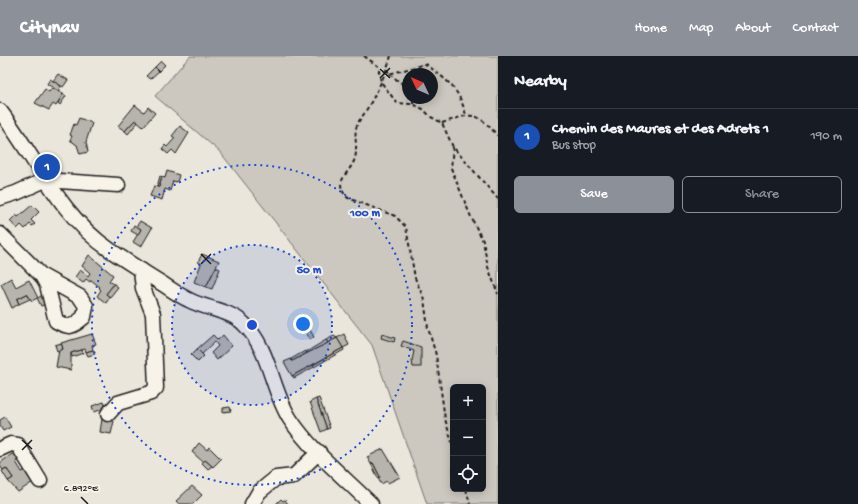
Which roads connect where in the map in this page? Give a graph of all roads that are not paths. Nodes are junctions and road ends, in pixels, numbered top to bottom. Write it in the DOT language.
graph roads {
  1 [pos="0,111"];
  2 [pos="46,180"];
  3 [pos="118,185"];
  4 [pos="0,198"];
  5 [pos="0,234"];
  6 [pos="141,270"];
  7 [pos="42,276"];
  8 [pos="108,414"];
  9 [pos="0,449"];
  10 [pos="319,452"];
  11 [pos="40,481"];
  12 [pos="252,504"];
  13 [pos="371,504"];
  1 -- 2 [label="street"];
  2 -- 3 [label="street"];
  2 -- 4 [label="street"];
  2 -- 6 [label="street"];
  5 -- 7 [label="street"];
  6 -- 8 [label="street"];
  6 -- 10 [label="street"];
  9 -- 11 [label="street"];
  10 -- 12 [label="street"];
  10 -- 13 [label="street"];
}
